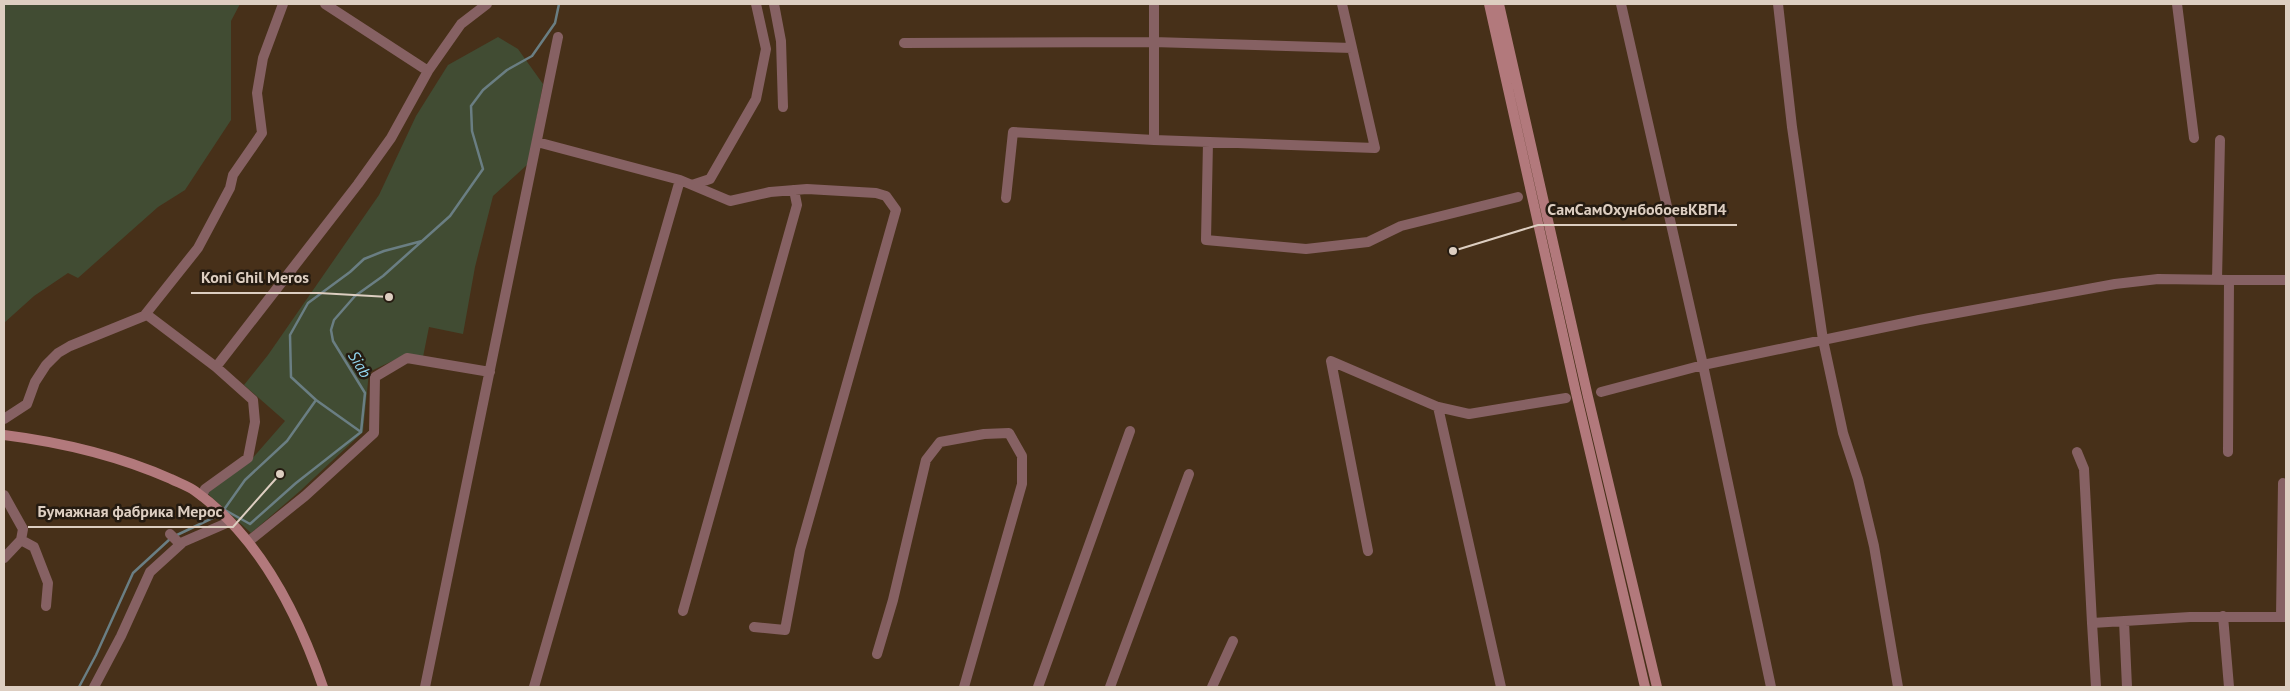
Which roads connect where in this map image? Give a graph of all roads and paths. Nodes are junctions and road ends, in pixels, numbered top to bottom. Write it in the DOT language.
graph roads {
  1 [pos="282,4"];
  2 [pos="325,4"];
  3 [pos="487,4"];
  4 [pos="756,4"];
  5 [pos="774,4"];
  6 [pos="1154,4"];
  7 [pos="1342,4"];
  8 [pos="1489,4"];
  9 [pos="1500,4"];
  10 [pos="1621,4"];
  11 [pos="1778,4"];
  12 [pos="2177,4"];
  13 [pos="558,37"];
  14 [pos="1153,42"];
  15 [pos="904,43"];
  16 [pos="1352,48"];
  17 [pos="428,71"];
  18 [pos="783,107"];
  19 [pos="2194,138"];
  20 [pos="1154,140"];
  21 [pos="2220,140"];
  22 [pos="537,142"];
  23 [pos="1208,142"];
  24 [pos="680,180"];
  25 [pos="692,185"];
  26 [pos="794,190"];
  27 [pos="1518,197"];
  28 [pos="1006,198"];
  29 [pos="2216,280"];
  30 [pos="2230,280"];
  31 [pos="2286,280"];
  32 [pos="146,314"];
  33 [pos="1823,340"];
  34 [pos="1703,365"];
  35 [pos="216,367"];
  36 [pos="490,372"];
  37 [pos="1601,392"];
  38 [pos="1566,398"];
  39 [pos="1438,407"];
  40 [pos="4,418"];
  41 [pos="1130,431"];
  42 [pos="4,435"];
  43 [pos="2077,452"];
  44 [pos="2228,452"];
  45 [pos="1189,474"];
  46 [pos="2284,483"];
  47 [pos="4,495"];
  48 [pos="202,496"];
  49 [pos="229,522"];
  50 [pos="170,534"];
  51 [pos="21,540"];
  52 [pos="249,541"];
  53 [pos="179,543"];
  54 [pos="1368,551"];
  55 [pos="4,558"];
  56 [pos="46,606"];
  57 [pos="683,611"];
  58 [pos="2223,616"];
  59 [pos="2284,617"];
  60 [pos="2124,621"];
  61 [pos="2092,623"];
  62 [pos="754,627"];
  63 [pos="1233,641"];
  64 [pos="877,654"];
  65 [pos="94,687"];
  66 [pos="323,687"];
  67 [pos="425,687"];
  68 [pos="534,687"];
  69 [pos="964,687"];
  70 [pos="1038,687"];
  71 [pos="1110,687"];
  72 [pos="1212,687"];
  73 [pos="1501,687"];
  74 [pos="1646,687"];
  75 [pos="1657,687"];
  76 [pos="1771,687"];
  77 [pos="1898,687"];
  78 [pos="2096,687"];
  79 [pos="2127,687"];
  80 [pos="2229,687"];
  1 -- 32 [label="street"];
  2 -- 17 [label="street"];
  3 -- 17 [label="street"];
  4 -- 25 [label="street"];
  5 -- 18 [label="street"];
  6 -- 14 [label="street"];
  7 -- 16 [label="street"];
  8 -- 74 [label="main road"];
  9 -- 75 [label="main road"];
  10 -- 34 [label="street"];
  11 -- 33 [label="street"];
  12 -- 19 [label="street"];
  13 -- 22 [label="street"];
  14 -- 15 [label="street"];
  14 -- 16 [label="street"];
  14 -- 20 [label="street"];
  16 -- 23 [label="street"];
  17 -- 35 [label="street"];
  20 -- 23 [label="street"];
  20 -- 28 [label="street"];
  21 -- 29 [label="street"];
  22 -- 24 [label="street"];
  22 -- 36 [label="street"];
  23 -- 27 [label="street"];
  24 -- 25 [label="street"];
  24 -- 68 [label="street"];
  25 -- 26 [label="street"];
  26 -- 57 [label="street"];
  26 -- 62 [label="street"];
  29 -- 30 [label="street"];
  29 -- 33 [label="street"];
  30 -- 31 [label="street"];
  30 -- 44 [label="street"];
  32 -- 35 [label="street"];
  32 -- 40 [label="street"];
  33 -- 34 [label="street"];
  33 -- 77 [label="street"];
  34 -- 37 [label="street"];
  34 -- 76 [label="street"];
  35 -- 48 [label="street"];
  36 -- 52 [label="street"];
  36 -- 67 [label="street"];
  38 -- 39 [label="street"];
  39 -- 54 [label="street"];
  39 -- 73 [label="street"];
  41 -- 70 [label="street"];
  42 -- 48 [label="main road"];
  43 -- 61 [label="street"];
  45 -- 71 [label="street"];
  46 -- 59 [label="street"];
  47 -- 51 [label="street"];
  48 -- 49 [label="main road"];
  49 -- 52 [label="main road"];
  49 -- 53 [label="street"];
  50 -- 53 [label="street"];
  51 -- 55 [label="street"];
  51 -- 56 [label="street"];
  52 -- 66 [label="main road"];
  53 -- 65 [label="street"];
  58 -- 59 [label="street"];
  58 -- 60 [label="street"];
  58 -- 80 [label="street"];
  60 -- 61 [label="street"];
  60 -- 79 [label="street"];
  61 -- 78 [label="street"];
  63 -- 72 [label="street"];
  64 -- 69 [label="street"];
}
